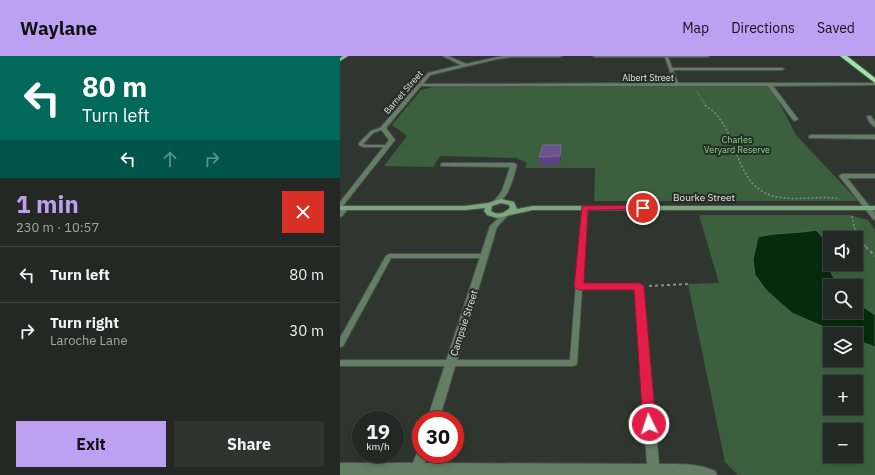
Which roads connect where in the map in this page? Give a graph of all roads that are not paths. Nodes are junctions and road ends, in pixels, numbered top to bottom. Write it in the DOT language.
graph roads {
  1 [pos="346,56"];
  2 [pos="445,56"];
  3 [pos="530,56"];
  4 [pos="560,56"];
  5 [pos="595,56"];
  6 [pos="666,56"];
  7 [pos="707,56"];
  8 [pos="843,56"];
  9 [pos="340,60"];
  10 [pos="465,65"];
  11 [pos="671,69"];
  12 [pos="782,69"];
  13 [pos="875,81"];
  14 [pos="875,84"];
  15 [pos="420,85"];
  16 [pos="676,85"];
  17 [pos="770,85"];
  18 [pos="869,117"];
  19 [pos="795,119"];
  20 [pos="875,125"];
  21 [pos="383,128"];
  22 [pos="811,137"];
  23 [pos="875,137"];
  24 [pos="387,146"];
  25 [pos="443,165"];
  26 [pos="875,176"];
  27 [pos="505,191"];
  28 [pos="497,201"];
  29 [pos="510,203"];
  30 [pos="489,205"];
  31 [pos="342,207"];
  32 [pos="465,208"];
  33 [pos="533,208"];
  34 [pos="585,208"];
  35 [pos="871,208"];
  36 [pos="508,213"];
  37 [pos="490,214"];
  38 [pos="340,215"];
  39 [pos="875,218"];
  40 [pos="494,226"];
  41 [pos="485,256"];
  42 [pos="639,286"];
  43 [pos="579,287"];
  44 [pos="340,344"];
  45 [pos="340,363"];
  46 [pos="451,363"];
  47 [pos="436,411"];
  48 [pos="420,463"];
  49 [pos="340,469"];
  50 [pos="418,469"];
  51 [pos="653,470"];
  52 [pos="711,475"];
  1 -- 9 [label="main road"];
  2 -- 10 [label="street"];
  3 -- 4 [label="street, Barnet Street"];
  3 -- 10 [label="street, Barnet Street"];
  5 -- 6 [label="street"];
  6 -- 7 [label="street"];
  6 -- 11 [label="street"];
  8 -- 13 [label="highway"];
  10 -- 15 [label="street, Barnet Street"];
  11 -- 12 [label="lane"];
  11 -- 16 [label="street"];
  14 -- 17 [label="street, Albert Street"];
  15 -- 16 [label="street, Albert Street"];
  15 -- 21 [label="street, Barnet Street"];
  16 -- 17 [label="street, Albert Street"];
  17 -- 19 [label="street"];
  18 -- 20 [label="street"];
  21 -- 24 [label="street, Barnet Street"];
  21 -- 24 [label="lane"];
  22 -- 23 [label="street"];
  24 -- 31 [label="street"];
  25 -- 27 [label="street"];
  26 -- 35 [label="street"];
  27 -- 28 [label="street"];
  27 -- 29 [label="street"];
  28 -- 29 [label="street, Bourke Street"];
  28 -- 30 [label="street"];
  29 -- 33 [label="street, Bourke Street"];
  29 -- 36 [label="street"];
  30 -- 32 [label="street"];
  30 -- 37 [label="street"];
  31 -- 32 [label="street"];
  31 -- 38 [label="street"];
  32 -- 37 [label="street"];
  33 -- 34 [label="street, Bourke Street"];
  33 -- 36 [label="street, Bourke Street"];
  34 -- 35 [label="street, Bourke Street"];
  34 -- 43 [label="lane"];
  35 -- 39 [label="street"];
  36 -- 37 [label="street, Bourke Street"];
  36 -- 40 [label="street, Campsie Street"];
  37 -- 40 [label="street, Campsie Street"];
  40 -- 41 [label="street, Campsie Street"];
  41 -- 44 [label="lane"];
  41 -- 46 [label="street, Campsie Street"];
  42 -- 43 [label="lane"];
  42 -- 51 [label="street"];
  43 -- 46 [label="lane"];
  45 -- 46 [label="lane"];
  46 -- 47 [label="street, Campsie Street"];
  48 -- 50 [label="street"];
  49 -- 50 [label="street"];
  50 -- 51 [label="street"];
  51 -- 52 [label="street"];
}
